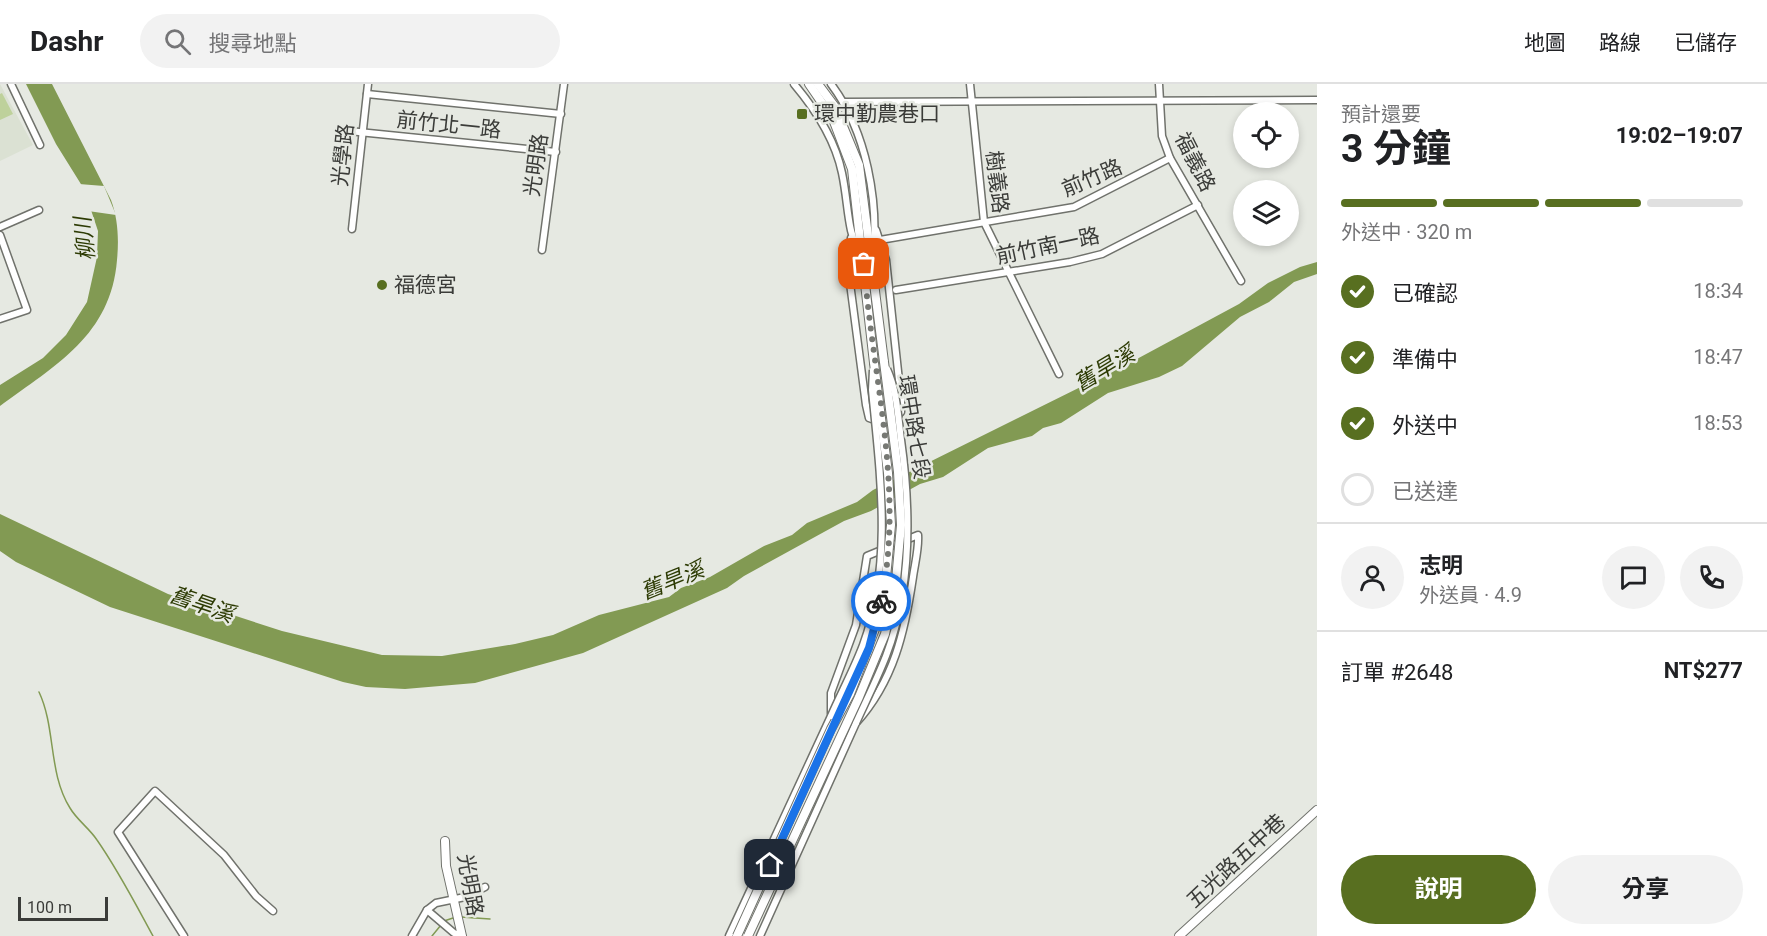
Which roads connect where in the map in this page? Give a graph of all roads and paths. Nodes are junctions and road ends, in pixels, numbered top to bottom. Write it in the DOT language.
graph roads {
  1 [pos="11,84"];
  2 [pos="368,84"];
  3 [pos="564,84"];
  4 [pos="794,84"];
  5 [pos="809,84"];
  6 [pos="818,84"];
  7 [pos="831,84"];
  8 [pos="970,84"];
  9 [pos="1158,84"];
  10 [pos="367,94"];
  11 [pos="1159,100"];
  12 [pos="1317,100"];
  13 [pos="970,101"];
  14 [pos="843,102"];
  15 [pos="561,114"];
  16 [pos="339,129"];
  17 [pos="362,132"];
  18 [pos="40,145"];
  19 [pos="556,152"];
  20 [pos="1170,158"];
  21 [pos="859,165"];
  22 [pos="1198,205"];
  23 [pos="39,210"];
  24 [pos="984,222"];
  25 [pos="0,227"];
  26 [pos="352,229"];
  27 [pos="876,230"];
  28 [pos="0,235"];
  29 [pos="851,238"];
  30 [pos="880,240"];
  31 [pos="542,250"];
  32 [pos="873,263"];
  33 [pos="864,264"];
  34 [pos="1008,272"];
  35 [pos="1241,281"];
  36 [pos="896,290"];
  37 [pos="0,319"];
  38 [pos="884,362"];
  39 [pos="874,363"];
  40 [pos="1059,374"];
  41 [pos="831,716"];
  42 [pos="856,723"];
  43 [pos="1317,810"];
  44 [pos="445,841"];
  45 [pos="485,887"];
  46 [pos="453,899"];
  47 [pos="273,911"];
  48 [pos="429,911"];
  49 [pos="184,936"];
  50 [pos="412,936"];
  51 [pos="462,936"];
  52 [pos="729,936"];
  53 [pos="737,936"];
  54 [pos="748,936"];
  55 [pos="760,936"];
  56 [pos="1179,936"];
  1 -- 18 [label="street"];
  2 -- 10 [label="street, 光學路"];
  3 -- 15 [label="street, 光明路"];
  4 -- 29 [label="street, 環中路七段"];
  5 -- 21 [label="street"];
  6 -- 21 [label="street"];
  7 -- 14 [label="street"];
  8 -- 13 [label="street, 樹義路"];
  9 -- 11 [label="street, 福義路"];
  10 -- 15 [label="street"];
  10 -- 17 [label="street, 光學路"];
  11 -- 12 [label="street"];
  11 -- 13 [label="street"];
  11 -- 20 [label="street, 福義路"];
  13 -- 14 [label="street"];
  13 -- 24 [label="street, 樹義路"];
  14 -- 21 [label="street"];
  15 -- 19 [label="street, 光明路"];
  16 -- 17 [label="street, 前竹北一路"];
  17 -- 19 [label="street, 前竹北一路"];
  17 -- 26 [label="street, 光學路"];
  19 -- 31 [label="street, 光明路"];
  20 -- 22 [label="street, 福義路"];
  20 -- 24 [label="street, 前竹路"];
  21 -- 27 [label="street, 環中路七段"];
  21 -- 32 [label="street, 環中路七段"];
  21 -- 33 [label="street, 環中路七段"];
  22 -- 34 [label="street, 前竹南一路"];
  22 -- 35 [label="street, 福義路"];
  23 -- 25 [label="street"];
  24 -- 30 [label="street, 前竹路"];
  24 -- 34 [label="street, 樹義路"];
  27 -- 30 [label="street"];
  27 -- 32 [label="street, 環中路七段"];
  28 -- 37 [label="street"];
  29 -- 30 [label="street"];
  29 -- 33 [label="street, 環中路七段"];
  32 -- 38 [label="street, 環中路七段"];
  33 -- 39 [label="street, 環中路七段"];
  34 -- 36 [label="street, 前竹南一路"];
  34 -- 40 [label="street, 樹義路"];
  38 -- 42 [label="street, 環中路七段, bridge"];
  38 -- 54 [label="street, 環中路七段, bridge"];
  39 -- 41 [label="street, 環中路七段, bridge"];
  39 -- 53 [label="street, 環中路七段, bridge"];
  41 -- 42 [label="street"];
  41 -- 52 [label="street, 環中路七段"];
  42 -- 55 [label="street, 環中路七段"];
  43 -- 56 [label="street, 五光路五中巷"];
  44 -- 46 [label="street, 光明路"];
  45 -- 46 [label="street"];
  46 -- 48 [label="street"];
  46 -- 51 [label="street, 光明路"];
  47 -- 49 [label="street"];
  48 -- 50 [label="street"];
  48 -- 51 [label="street"];
}
